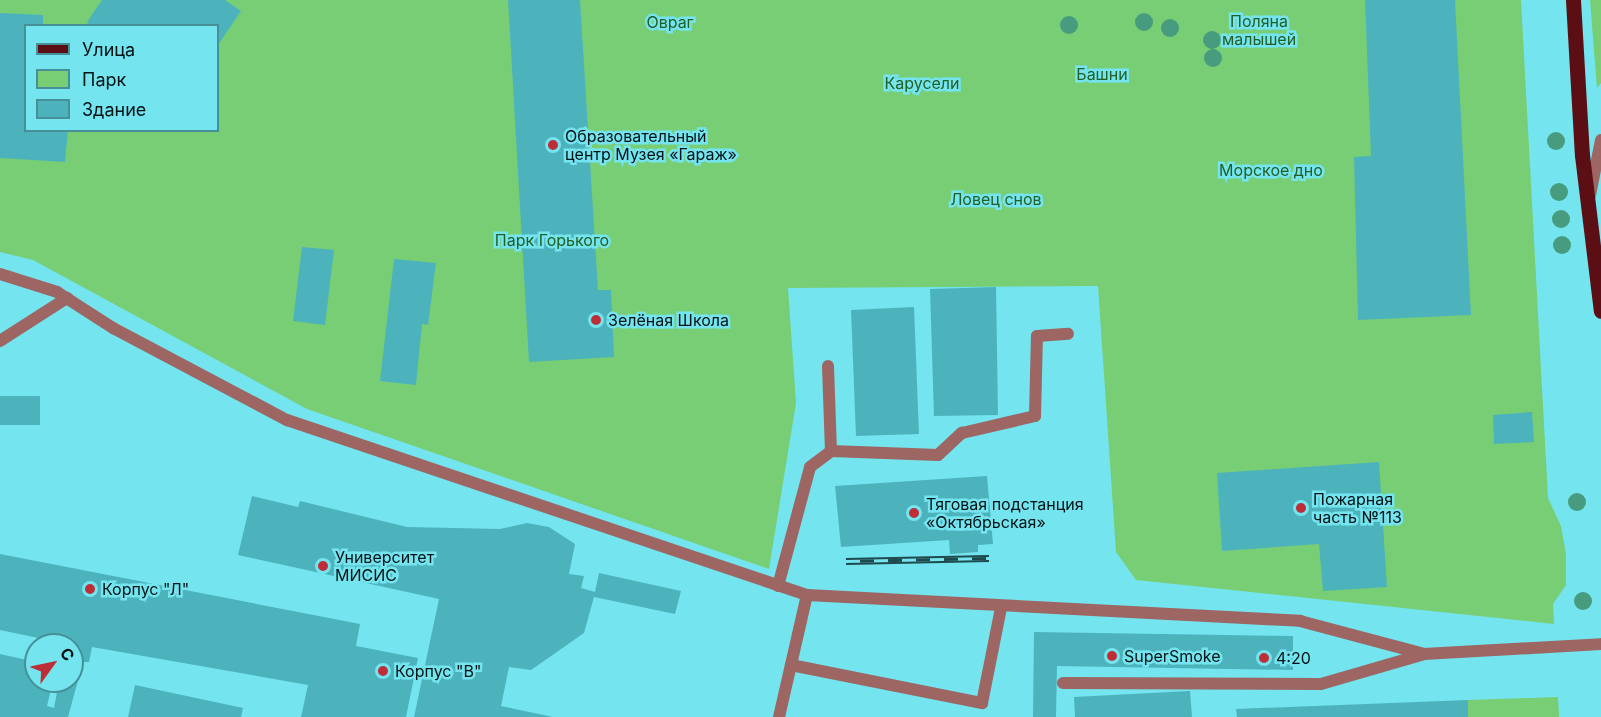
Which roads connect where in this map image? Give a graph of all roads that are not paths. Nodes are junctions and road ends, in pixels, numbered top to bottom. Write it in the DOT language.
graph roads {
  1 [pos="1573,0"];
  2 [pos="1601,140"];
  3 [pos="1588,206"];
  4 [pos="0,274"];
  5 [pos="67,298"];
  6 [pos="1601,303"];
  7 [pos="1068,334"];
  8 [pos="0,341"];
  9 [pos="828,366"];
  10 [pos="831,451"];
  11 [pos="778,586"];
  12 [pos="807,595"];
  13 [pos="1000,608"];
  14 [pos="1601,644"];
  15 [pos="1424,654"];
  16 [pos="791,664"];
  17 [pos="1063,683"];
  18 [pos="779,717"];
  1 -- 3 [label="main road"];
  2 -- 3 [label="lane"];
  3 -- 6 [label="main road"];
  4 -- 5 [label="lane"];
  5 -- 8 [label="lane"];
  5 -- 11 [label="lane"];
  7 -- 10 [label="lane"];
  9 -- 10 [label="lane"];
  10 -- 11 [label="lane"];
  11 -- 12 [label="lane"];
  12 -- 13 [label="lane"];
  12 -- 16 [label="lane"];
  13 -- 15 [label="lane"];
  13 -- 16 [label="lane"];
  14 -- 15 [label="lane"];
  15 -- 17 [label="lane"];
  16 -- 18 [label="lane"];
}
